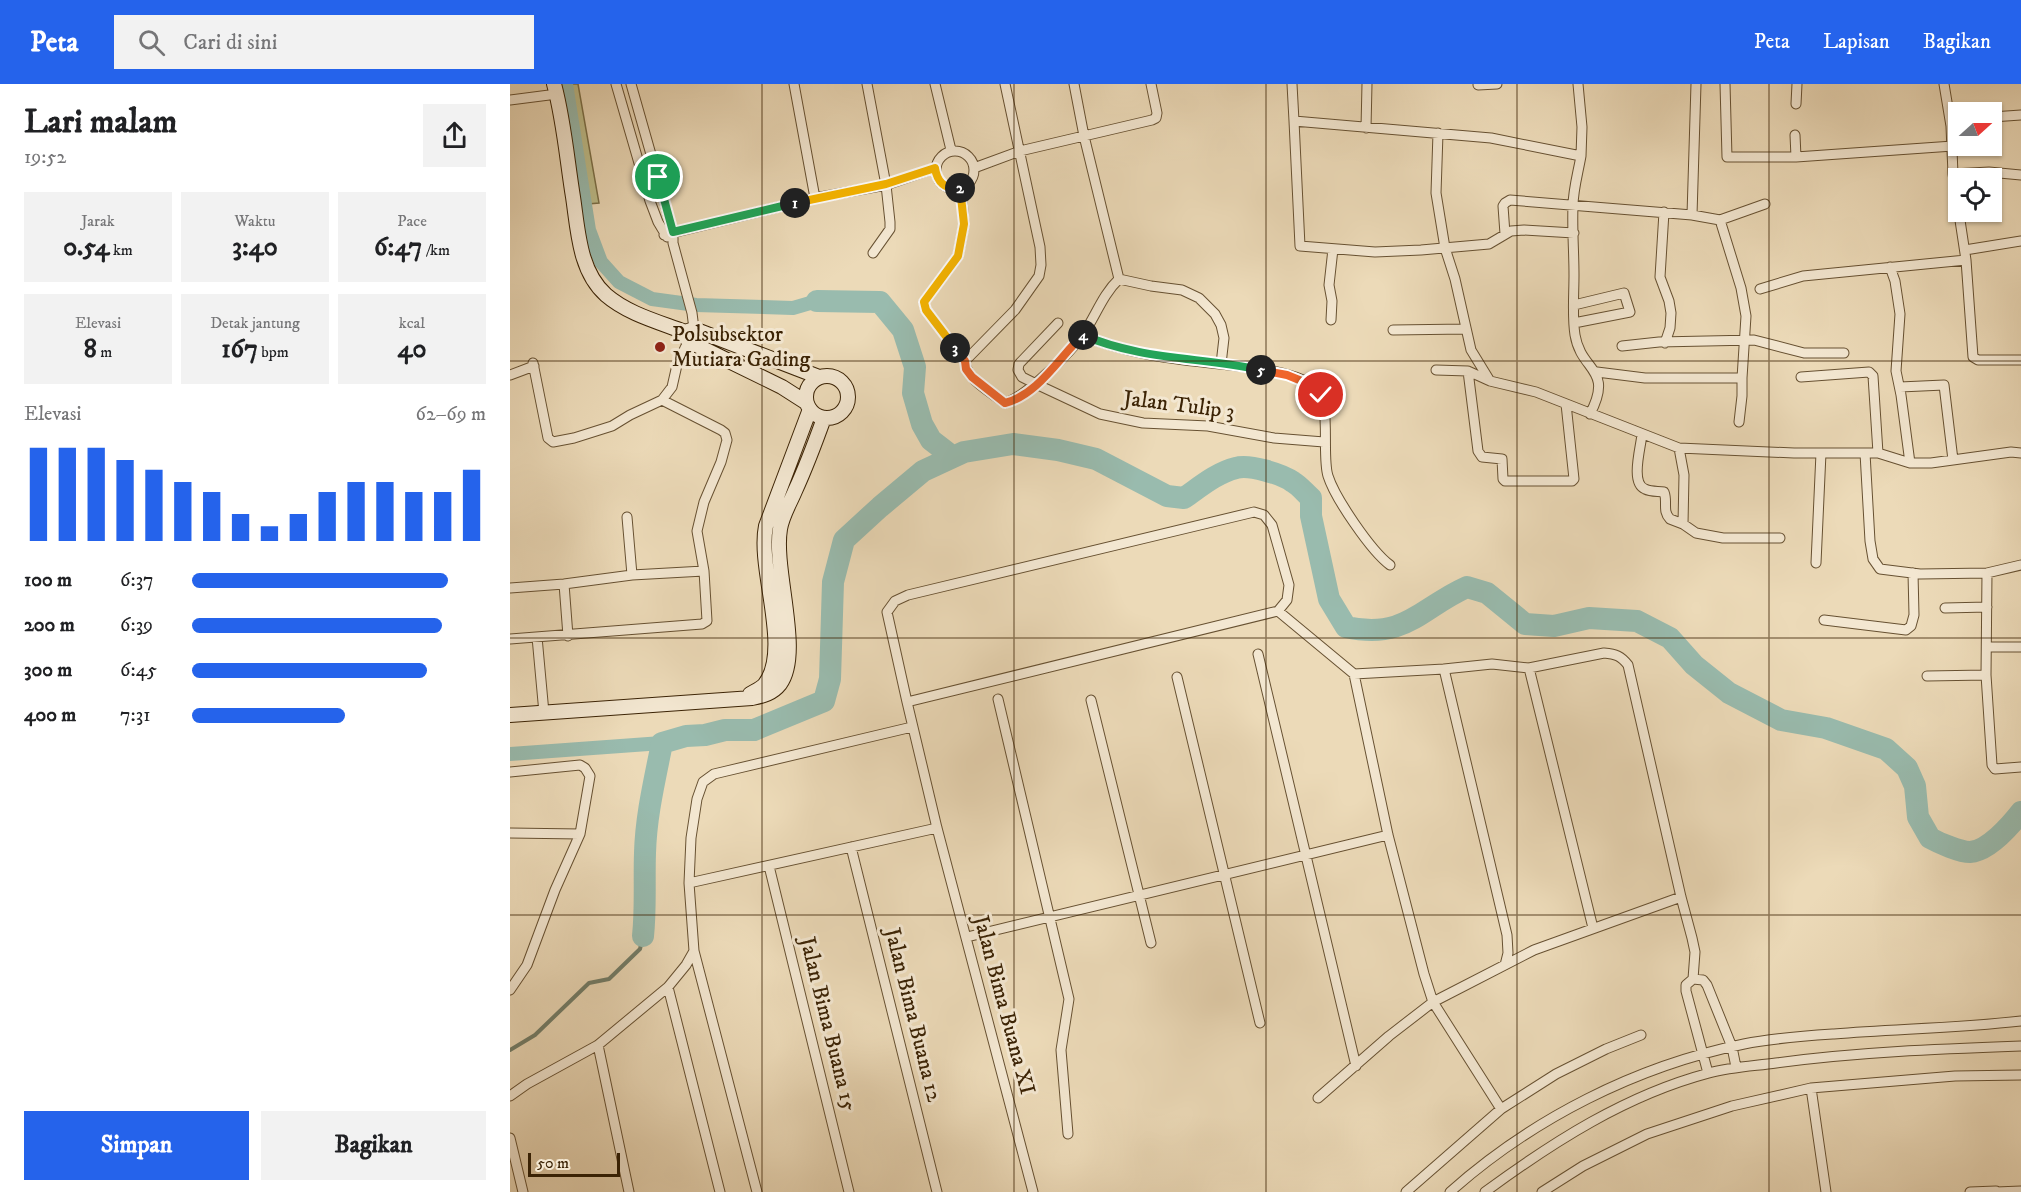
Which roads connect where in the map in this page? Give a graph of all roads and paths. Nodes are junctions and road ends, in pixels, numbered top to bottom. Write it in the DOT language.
graph roads {
  1 [pos="616,84"];
  2 [pos="631,84"];
  3 [pos="794,84"];
  4 [pos="867,84"];
  5 [pos="935,84"];
  6 [pos="1005,84"];
  7 [pos="1074,84"];
  8 [pos="1151,84"];
  9 [pos="1292,84"];
  10 [pos="1367,84"];
  11 [pos="1497,84"];
  12 [pos="1578,84"];
  13 [pos="1696,84"];
  14 [pos="1725,84"];
  15 [pos="1797,84"];
  16 [pos="1944,84"];
  17 [pos="1478,86"];
  18 [pos="556,89"];
  19 [pos="510,100"];
  20 [pos="636,103"];
  21 [pos="1796,104"];
  22 [pos="622,107"];
  23 [pos="1948,108"];
  24 [pos="2021,115"];
  25 [pos="2002,116"];
  26 [pos="1294,120"];
  27 [pos="1366,128"];
  28 [pos="1438,133"];
  29 [pos="1795,135"];
  30 [pos="1084,136"];
  31 [pos="1948,146"];
  32 [pos="951,150"];
  33 [pos="1020,151"];
  34 [pos="1581,156"];
  35 [pos="1796,157"];
  36 [pos="935,168"];
  37 [pos="974,168"];
  38 [pos="2002,173"];
  39 [pos="2021,175"];
  40 [pos="886,184"];
  41 [pos="961,188"];
  42 [pos="815,198"];
  43 [pos="1765,204"];
  44 [pos="1572,205"];
  45 [pos="1664,212"];
  46 [pos="1692,215"];
  47 [pos="1720,220"];
  48 [pos="1961,222"];
  49 [pos="668,233"];
  50 [pos="1574,233"];
  51 [pos="1505,234"];
  52 [pos="2021,241"];
  53 [pos="1445,248"];
  54 [pos="1333,249"];
  55 [pos="1965,250"];
  56 [pos="873,253"];
  57 [pos="1966,260"];
  58 [pos="1890,267"];
  59 [pos="1119,279"];
  60 [pos="1760,289"];
  61 [pos="1574,305"];
  62 [pos="1331,320"];
  63 [pos="1058,323"];
  64 [pos="1574,323"];
  65 [pos="1466,329"];
  66 [pos="1393,330"];
  67 [pos="689,334"];
  68 [pos="1083,335"];
  69 [pos="1746,341"];
  70 [pos="1665,343"];
  71 [pos="1622,346"];
  72 [pos="1844,353"];
  73 [pos="2021,360"];
  74 [pos="965,361"];
  75 [pos="1221,364"];
  76 [pos="1436,370"];
  77 [pos="1468,371"];
  78 [pos="1597,372"];
  79 [pos="510,375"];
  80 [pos="819,377"];
  81 [pos="1801,377"];
  82 [pos="1742,378"];
  83 [pos="1490,381"];
  84 [pos="1036,384"];
  85 [pos="1900,387"];
  86 [pos="662,400"];
  87 [pos="1566,404"];
  88 [pos="808,406"];
  89 [pos="1590,414"];
  90 [pos="824,418"];
  91 [pos="1739,422"];
  92 [pos="1642,434"];
  93 [pos="1324,442"];
  94 [pos="1679,448"];
  95 [pos="1821,453"];
  96 [pos="1865,453"];
  97 [pos="1878,453"];
  98 [pos="2021,453"];
  99 [pos="1953,460"];
  100 [pos="1910,463"];
  101 [pos="627,517"];
  102 [pos="1683,524"];
  103 [pos="1780,538"];
  104 [pos="1816,563"];
  105 [pos="1390,565"];
  106 [pos="2021,565"];
  107 [pos="704,571"];
  108 [pos="1913,573"];
  109 [pos="1987,573"];
  110 [pos="632,575"];
  111 [pos="564,584"];
  112 [pos="510,588"];
  113 [pos="1945,608"];
  114 [pos="1987,608"];
  115 [pos="1278,611"];
  116 [pos="1824,620"];
  117 [pos="568,636"];
  118 [pos="537,637"];
  119 [pos="510,639"];
  120 [pos="1987,647"];
  121 [pos="2021,647"];
  122 [pos="1258,654"];
  123 [pos="1529,668"];
  124 [pos="1444,669"];
  125 [pos="1354,674"];
  126 [pos="1986,675"];
  127 [pos="1928,676"];
  128 [pos="1177,677"];
  129 [pos="740,698"];
  130 [pos="998,699"];
  131 [pos="1091,700"];
  132 [pos="907,702"];
  133 [pos="544,713"];
  134 [pos="510,716"];
  135 [pos="912,727"];
  136 [pos="2021,767"];
  137 [pos="510,772"];
  138 [pos="937,828"];
  139 [pos="510,833"];
  140 [pos="580,834"];
  141 [pos="1388,835"];
  142 [pos="851,847"];
  143 [pos="1306,855"];
  144 [pos="769,866"];
  145 [pos="1224,875"];
  146 [pos="690,883"];
  147 [pos="1141,895"];
  148 [pos="1681,897"];
  149 [pos="1048,917"];
  150 [pos="1593,928"];
  151 [pos="967,937"];
  152 [pos="1151,943"];
  153 [pos="694,951"];
  154 [pos="1505,965"];
  155 [pos="1693,979"];
  156 [pos="668,987"];
  157 [pos="510,990"];
  158 [pos="1433,1002"];
  159 [pos="2021,1022"];
  160 [pos="1260,1023"];
  161 [pos="1641,1035"];
  162 [pos="597,1045"];
  163 [pos="2021,1046"];
  164 [pos="1732,1047"];
  165 [pos="1703,1054"];
  166 [pos="1356,1066"];
  167 [pos="1736,1067"];
  168 [pos="1708,1073"];
  169 [pos="2021,1075"];
  170 [pos="1811,1088"];
  171 [pos="510,1096"];
  172 [pos="1318,1098"];
  173 [pos="1501,1109"];
  174 [pos="1068,1134"];
  175 [pos="510,1138"];
  176 [pos="2021,1191"];
  177 [pos="523,1192"];
  178 [pos="628,1192"];
  179 [pos="720,1192"];
  180 [pos="757,1192"];
  181 [pos="849,1192"];
  182 [pos="937,1192"];
  183 [pos="1033,1192"];
  184 [pos="1406,1192"];
  185 [pos="1450,1192"];
  186 [pos="1485,1192"];
  187 [pos="1542,1192"];
  188 [pos="1826,1192"];
  189 [pos="1970,1192"];
  190 [pos="1996,1192"];
  1 -- 22 [label="street"];
  2 -- 20 [label="street"];
  3 -- 42 [label="street"];
  4 -- 40 [label="street"];
  5 -- 32 [label="street"];
  6 -- 33 [label="street"];
  7 -- 30 [label="street"];
  8 -- 30 [label="street"];
  9 -- 26 [label="street"];
  10 -- 27 [label="street"];
  11 -- 17 [label="street"];
  12 -- 34 [label="street"];
  13 -- 46 [label="street"];
  14 -- 35 [label="street"];
  15 -- 21 [label="street"];
  16 -- 23 [label="street"];
  18 -- 19 [label="street"];
  18 -- 67 [label="main road"];
  20 -- 22 [label="street"];
  20 -- 49 [label="street"];
  22 -- 49 [label="street"];
  24 -- 25 [label="street"];
  26 -- 27 [label="street"];
  26 -- 54 [label="street"];
  27 -- 28 [label="street"];
  28 -- 34 [label="street"];
  28 -- 53 [label="street"];
  29 -- 35 [label="street"];
  30 -- 33 [label="street"];
  30 -- 59 [label="street"];
  31 -- 35 [label="street"];
  32 -- 36 [label="street"];
  32 -- 37 [label="street"];
  33 -- 37 [label="street"];
  33 -- 74 [label="street"];
  34 -- 44 [label="street"];
  36 -- 40 [label="street"];
  36 -- 41 [label="street"];
  37 -- 41 [label="street"];
  38 -- 39 [label="street"];
  40 -- 42 [label="street"];
  40 -- 56 [label="street"];
  41 -- 74 [label="street"];
  42 -- 49 [label="street"];
  43 -- 47 [label="street"];
  44 -- 45 [label="street"];
  44 -- 50 [label="street"];
  44 -- 51 [label="street"];
  45 -- 46 [label="street"];
  45 -- 70 [label="street"];
  46 -- 47 [label="street"];
  47 -- 69 [label="street"];
  48 -- 55 [label="street"];
  49 -- 67 [label="street"];
  50 -- 51 [label="street"];
  50 -- 61 [label="street"];
  51 -- 53 [label="street"];
  52 -- 55 [label="street"];
  53 -- 54 [label="street"];
  53 -- 65 [label="street"];
  54 -- 62 [label="street"];
  55 -- 57 [label="street"];
  57 -- 58 [label="street"];
  57 -- 73 [label="street"];
  58 -- 60 [label="street"];
  58 -- 85 [label="street"];
  59 -- 68 [label="street"];
  59 -- 75 [label="street"];
  61 -- 64 [label="street"];
  61 -- 64 [label="street"];
  63 -- 84 [label="street"];
  64 -- 78 [label="street"];
  65 -- 66 [label="street"];
  65 -- 83 [label="street"];
  67 -- 80 [label="main road"];
  67 -- 86 [label="street"];
  67 -- 88 [label="main road"];
  68 -- 75 [label="street"];
  68 -- 84 [label="street"];
  69 -- 70 [label="street"];
  69 -- 72 [label="street"];
  69 -- 82 [label="street"];
  70 -- 71 [label="street"];
  74 -- 84 [label="street"];
  75 -- 93 [label="street"];
  76 -- 77 [label="street"];
  77 -- 83 [label="street"];
  77 -- 87 [label="street"];
  78 -- 82 [label="street"];
  78 -- 89 [label="street"];
  79 -- 86 [label="street"];
  80 -- 88 [label="main road"];
  80 -- 90 [label="main road"];
  81 -- 97 [label="street"];
  82 -- 91 [label="street"];
  83 -- 87 [label="street"];
  84 -- 93 [label="street, Jalan Tulip 3"];
  85 -- 99 [label="street"];
  85 -- 100 [label="street"];
  86 -- 107 [label="street"];
  87 -- 89 [label="street"];
  88 -- 90 [label="main road"];
  88 -- 129 [label="main road"];
  89 -- 92 [label="street"];
  90 -- 129 [label="main road"];
  92 -- 94 [label="street"];
  92 -- 102 [label="street"];
  93 -- 105 [label="street"];
  94 -- 95 [label="street"];
  94 -- 102 [label="street"];
  95 -- 96 [label="street"];
  95 -- 104 [label="street"];
  96 -- 97 [label="street"];
  96 -- 108 [label="street"];
  97 -- 100 [label="street"];
  98 -- 99 [label="street"];
  99 -- 100 [label="street"];
  101 -- 110 [label="street"];
  102 -- 103 [label="street"];
  106 -- 109 [label="street"];
  107 -- 110 [label="street"];
  107 -- 117 [label="street"];
  108 -- 109 [label="street"];
  108 -- 116 [label="street"];
  109 -- 114 [label="street"];
  110 -- 111 [label="street"];
  111 -- 112 [label="street"];
  111 -- 117 [label="street"];
  113 -- 114 [label="street"];
  114 -- 120 [label="street"];
  115 -- 125 [label="street"];
  115 -- 132 [label="street"];
  115 -- 132 [label="street, Jalan Bima Buana XI"];
  117 -- 118 [label="street"];
  118 -- 119 [label="street"];
  118 -- 133 [label="street"];
  120 -- 121 [label="street"];
  120 -- 126 [label="street"];
  122 -- 143 [label="street"];
  123 -- 124 [label="street"];
  123 -- 148 [label="street"];
  123 -- 150 [label="street"];
  124 -- 125 [label="street"];
  124 -- 154 [label="street"];
  125 -- 141 [label="street"];
  126 -- 127 [label="street"];
  126 -- 136 [label="street"];
  128 -- 145 [label="street"];
  129 -- 133 [label="main road"];
  130 -- 149 [label="street"];
  131 -- 147 [label="street"];
  132 -- 135 [label="street, Jalan Bima Buana XI"];
  133 -- 134 [label="main road"];
  135 -- 138 [label="street, Jalan Bima Buana XI"];
  135 -- 146 [label="street"];
  137 -- 140 [label="street"];
  138 -- 142 [label="street"];
  138 -- 151 [label="street, Jalan Bima Buana XI"];
  139 -- 140 [label="street"];
  140 -- 157 [label="street"];
  141 -- 143 [label="street"];
  141 -- 158 [label="street"];
  142 -- 144 [label="street"];
  142 -- 182 [label="street, Jalan Bima Buana 12"];
  143 -- 145 [label="street"];
  143 -- 166 [label="street"];
  144 -- 146 [label="street"];
  144 -- 181 [label="street, Jalan Bima Buana 15"];
  145 -- 147 [label="street"];
  145 -- 160 [label="street"];
  146 -- 153 [label="street"];
  147 -- 149 [label="street"];
  147 -- 152 [label="street"];
  148 -- 150 [label="street"];
  148 -- 155 [label="street"];
  149 -- 151 [label="street"];
  149 -- 174 [label="street"];
  150 -- 154 [label="street"];
  151 -- 183 [label="street, Jalan Bima Buana XI"];
  153 -- 156 [label="street"];
  153 -- 180 [label="street"];
  154 -- 158 [label="street"];
  155 -- 164 [label="street"];
  155 -- 165 [label="street"];
  156 -- 162 [label="street"];
  156 -- 179 [label="street"];
  158 -- 166 [label="street"];
  158 -- 173 [label="street"];
  159 -- 164 [label="street"];
  161 -- 173 [label="street"];
  162 -- 171 [label="street"];
  162 -- 178 [label="street"];
  163 -- 167 [label="street"];
  164 -- 165 [label="street"];
  164 -- 167 [label="street"];
  165 -- 168 [label="street"];
  165 -- 185 [label="street"];
  166 -- 172 [label="street"];
  167 -- 168 [label="street"];
  168 -- 186 [label="street"];
  169 -- 170 [label="street"];
  170 -- 187 [label="street"];
  170 -- 188 [label="street"];
  173 -- 184 [label="street"];
  175 -- 177 [label="street"];
  176 -- 190 [label="street"];
  189 -- 190 [label="street"];
}
